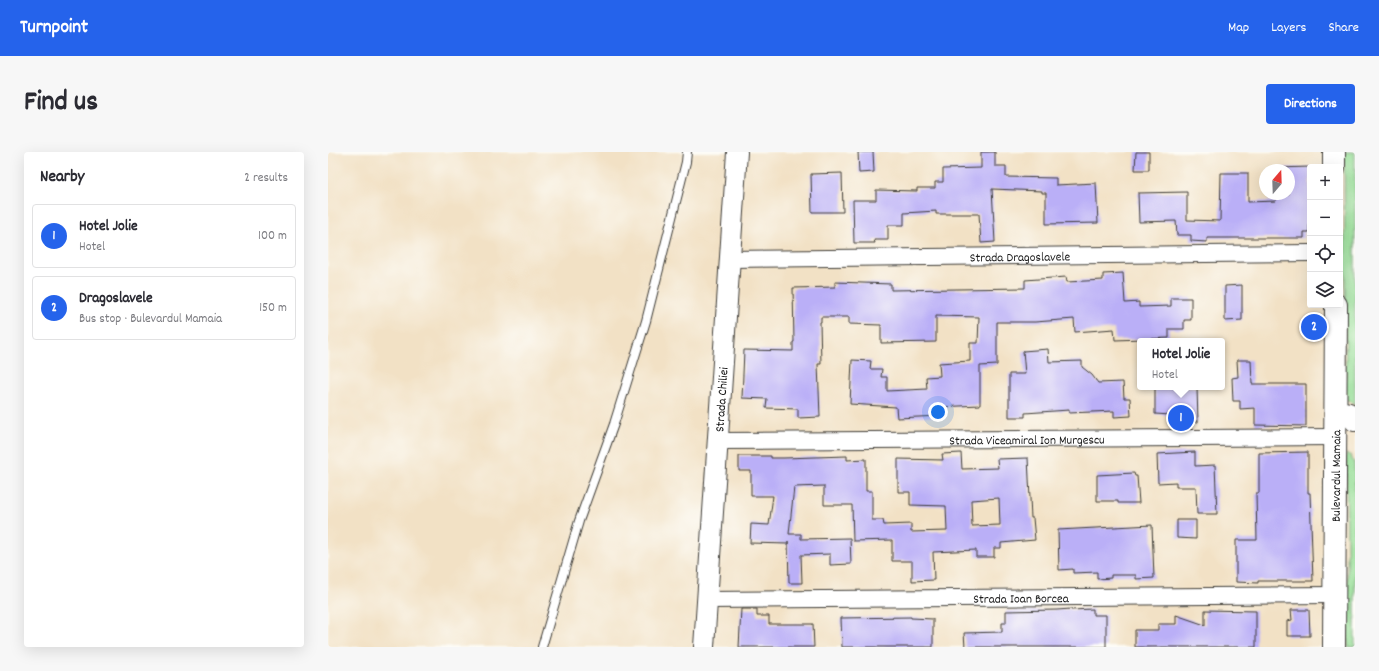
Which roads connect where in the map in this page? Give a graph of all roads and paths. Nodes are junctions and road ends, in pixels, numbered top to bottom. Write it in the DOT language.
graph roads {
  1 [pos="687,152"];
  2 [pos="737,152"];
  3 [pos="1334,152"];
  4 [pos="1334,164"];
  5 [pos="1307,253"];
  6 [pos="730,259"];
  7 [pos="1336,308"];
  8 [pos="1346,416"];
  9 [pos="1336,437"];
  10 [pos="718,441"];
  11 [pos="1335,595"];
  12 [pos="707,600"];
  13 [pos="542,647"];
  14 [pos="704,647"];
  15 [pos="1334,647"];
  1 -- 13 [label="lane"];
  2 -- 6 [label="street, Strada Chiliei"];
  3 -- 4 [label="main road"];
  5 -- 6 [label="street, Strada Dragoslavele"];
  6 -- 10 [label="street, Strada Chiliei"];
  7 -- 8 [label="main road, Bulevardul Mamaia"];
  8 -- 9 [label="main road, Bulevardul Mamaia"];
  9 -- 10 [label="street, Strada Viceamiral Ion Murgescu"];
  9 -- 11 [label="main road, Bulevardul Mamaia"];
  10 -- 12 [label="street, Strada Chiliei"];
  11 -- 12 [label="street, Strada Ioan Borcea"];
  11 -- 15 [label="main road, Bulevardul Mamaia"];
  12 -- 14 [label="street, Strada Chiliei"];
}
